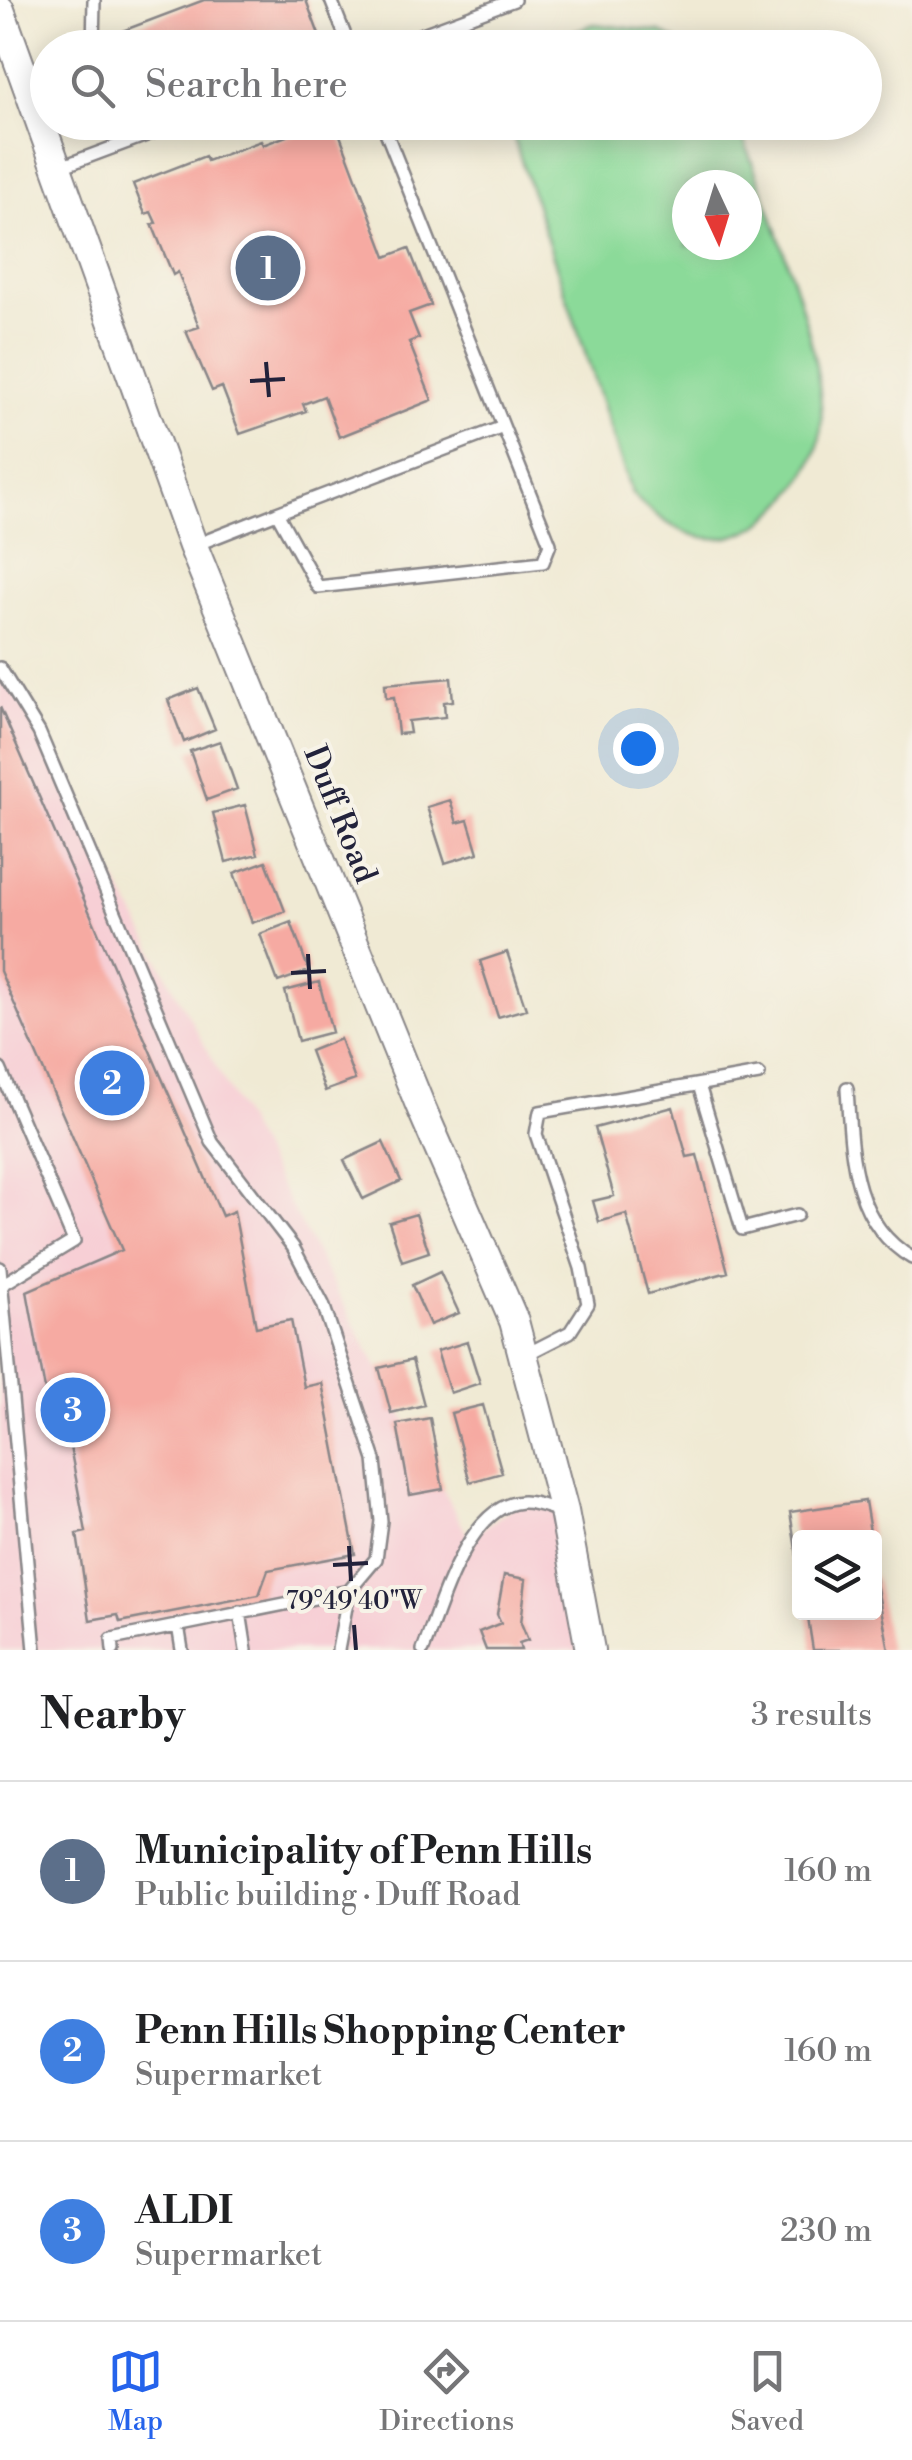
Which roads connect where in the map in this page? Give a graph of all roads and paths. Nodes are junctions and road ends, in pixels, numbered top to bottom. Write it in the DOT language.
graph roads {
  1 [pos="94,0"];
  2 [pos="331,0"];
  3 [pos="514,0"];
  4 [pos="0,10"];
  5 [pos="93,30"];
  6 [pos="343,30"];
  7 [pos="433,30"];
  8 [pos="30,92"];
  9 [pos="48,140"];
  10 [pos="135,140"];
  11 [pos="389,140"];
  12 [pos="58,168"];
  13 [pos="503,427"];
  14 [pos="278,513"];
  15 [pos="193,546"];
  16 [pos="0,668"];
  17 [pos="0,1069"];
  18 [pos="759,1074"];
  19 [pos="698,1085"];
  20 [pos="846,1088"];
  21 [pos="797,1215"];
  22 [pos="912,1258"];
  23 [pos="0,1268"];
  24 [pos="1,1286"];
  25 [pos="523,1356"];
  26 [pos="564,1511"];
  27 [pos="349,1591"];
  28 [pos="240,1612"];
  29 [pos="178,1625"];
  30 [pos="35,1650"];
  31 [pos="114,1650"];
  32 [pos="182,1650"];
  33 [pos="246,1650"];
  34 [pos="338,1650"];
  35 [pos="423,1650"];
  36 [pos="590,1650"];
  1 -- 5 [label="lane"];
  2 -- 6 [label="lane"];
  3 -- 7 [label="lane"];
  4 -- 8 [label="street, Duff Road"];
  9 -- 12 [label="street, Duff Road"];
  10 -- 12 [label="lane"];
  11 -- 13 [label="lane"];
  12 -- 15 [label="street, Duff Road"];
  13 -- 14 [label="lane"];
  13 -- 14 [label="lane"];
  14 -- 15 [label="lane"];
  15 -- 25 [label="street, Duff Road"];
  16 -- 27 [label="lane"];
  17 -- 24 [label="lane"];
  18 -- 19 [label="lane"];
  19 -- 21 [label="lane"];
  19 -- 25 [label="lane"];
  20 -- 22 [label="lane"];
  23 -- 24 [label="lane"];
  24 -- 30 [label="lane"];
  25 -- 26 [label="street, Duff Road"];
  26 -- 35 [label="lane"];
  26 -- 36 [label="street, Duff Road"];
  27 -- 28 [label="lane"];
  27 -- 34 [label="lane"];
  28 -- 29 [label="lane"];
  28 -- 33 [label="lane"];
  29 -- 31 [label="lane"];
  29 -- 32 [label="lane"];
}
